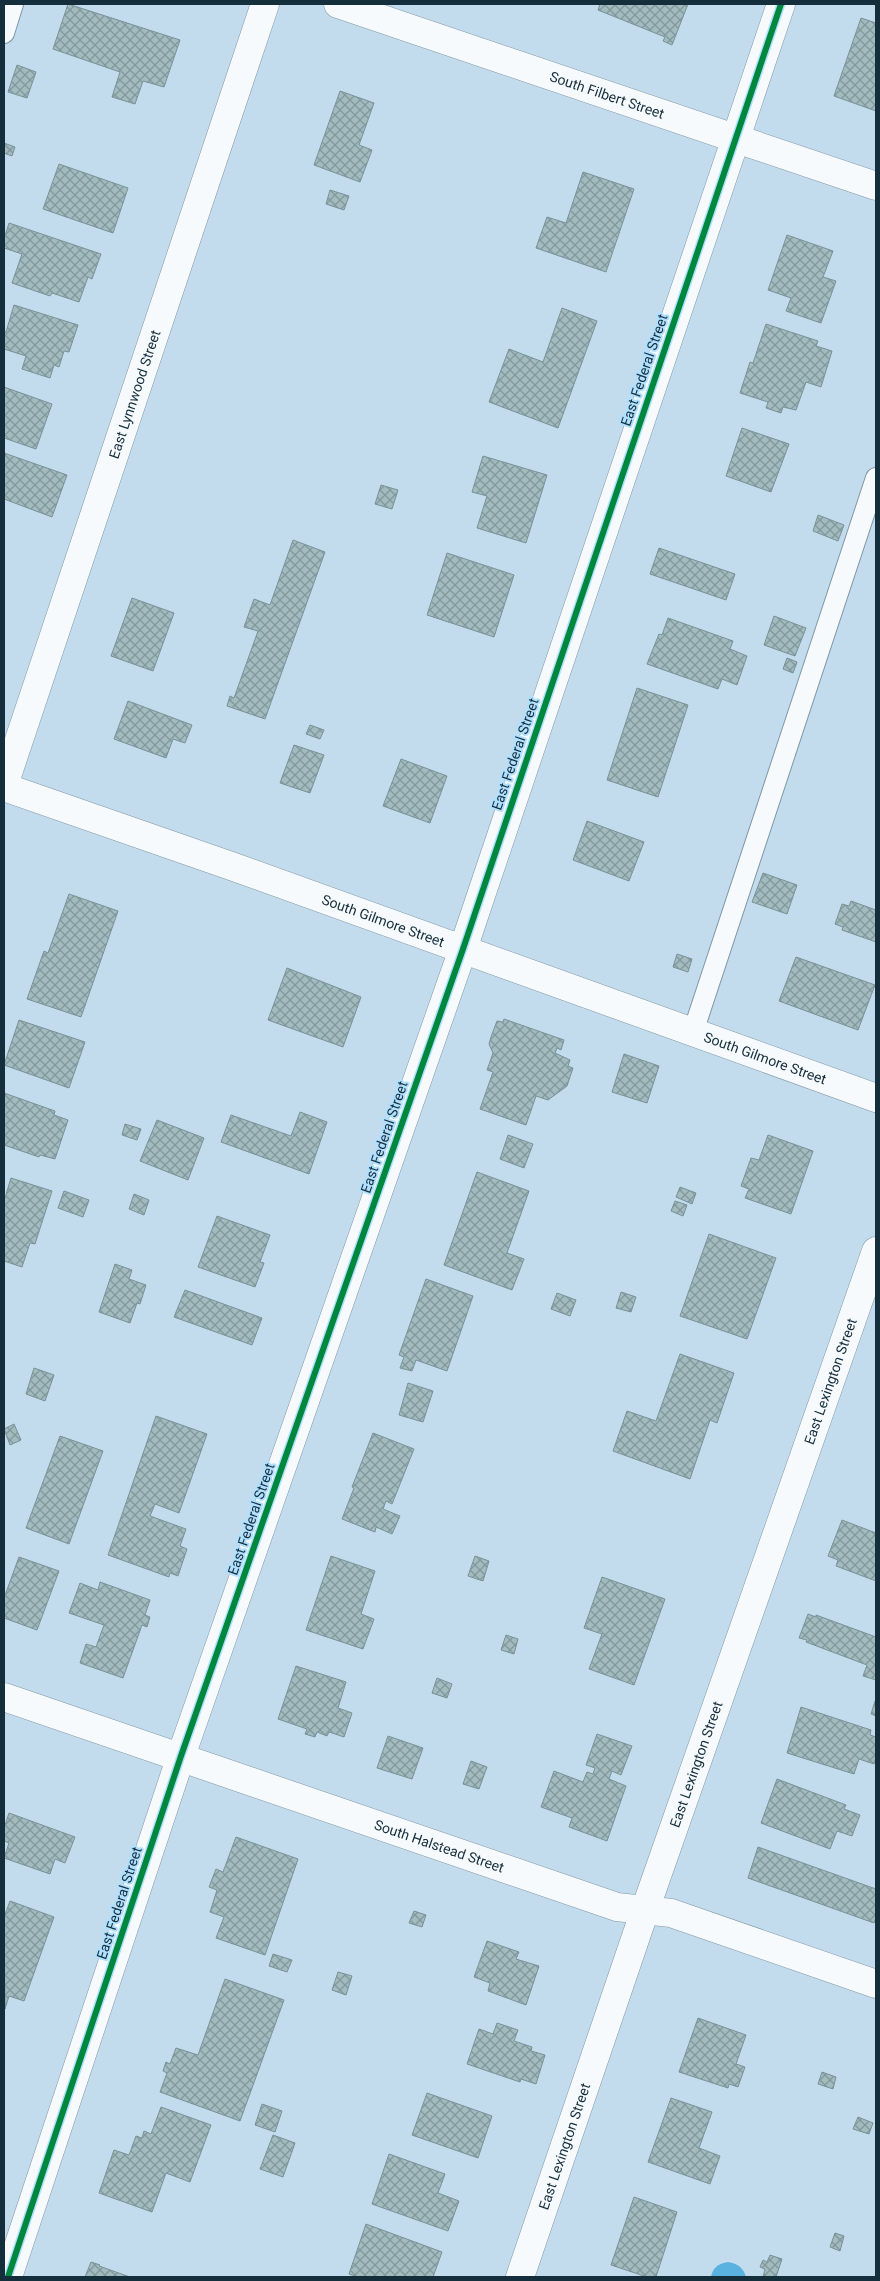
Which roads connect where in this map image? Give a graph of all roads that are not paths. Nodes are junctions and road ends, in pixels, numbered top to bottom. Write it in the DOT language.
graph roads {
  1 [pos="13,4"];
  2 [pos="265,4"];
  3 [pos="338,4"];
  4 [pos="781,4"];
  5 [pos="4,33"];
  6 [pos="735,138"];
  7 [pos="876,186"];
  8 [pos="876,478"];
  9 [pos="4,786"];
  10 [pos="463,949"];
  11 [pos="693,1032"];
  12 [pos="876,1098"];
  13 [pos="876,1251"];
  14 [pos="4,1697"];
  15 [pos="181,1756"];
  16 [pos="645,1910"];
  17 [pos="876,1984"];
  18 [pos="8,2277"];
  19 [pos="520,2277"];
  1 -- 5 [label="lane"];
  2 -- 9 [label="street, East Lynnwood Street"];
  3 -- 6 [label="street, South Filbert Street"];
  4 -- 6 [label="street, East Federal Street"];
  6 -- 7 [label="street, South Filbert Street"];
  6 -- 10 [label="street, East Federal Street"];
  8 -- 11 [label="lane"];
  9 -- 10 [label="street, South Gilmore Street"];
  10 -- 11 [label="street, South Gilmore Street"];
  10 -- 15 [label="street, East Federal Street"];
  11 -- 12 [label="street, South Gilmore Street"];
  13 -- 16 [label="street, East Lexington Street"];
  14 -- 15 [label="street, South Halstead Street"];
  15 -- 16 [label="street, South Halstead Street"];
  15 -- 18 [label="street, East Federal Street"];
  16 -- 17 [label="street, South Halstead Street"];
  16 -- 19 [label="street, East Lexington Street"];
}
